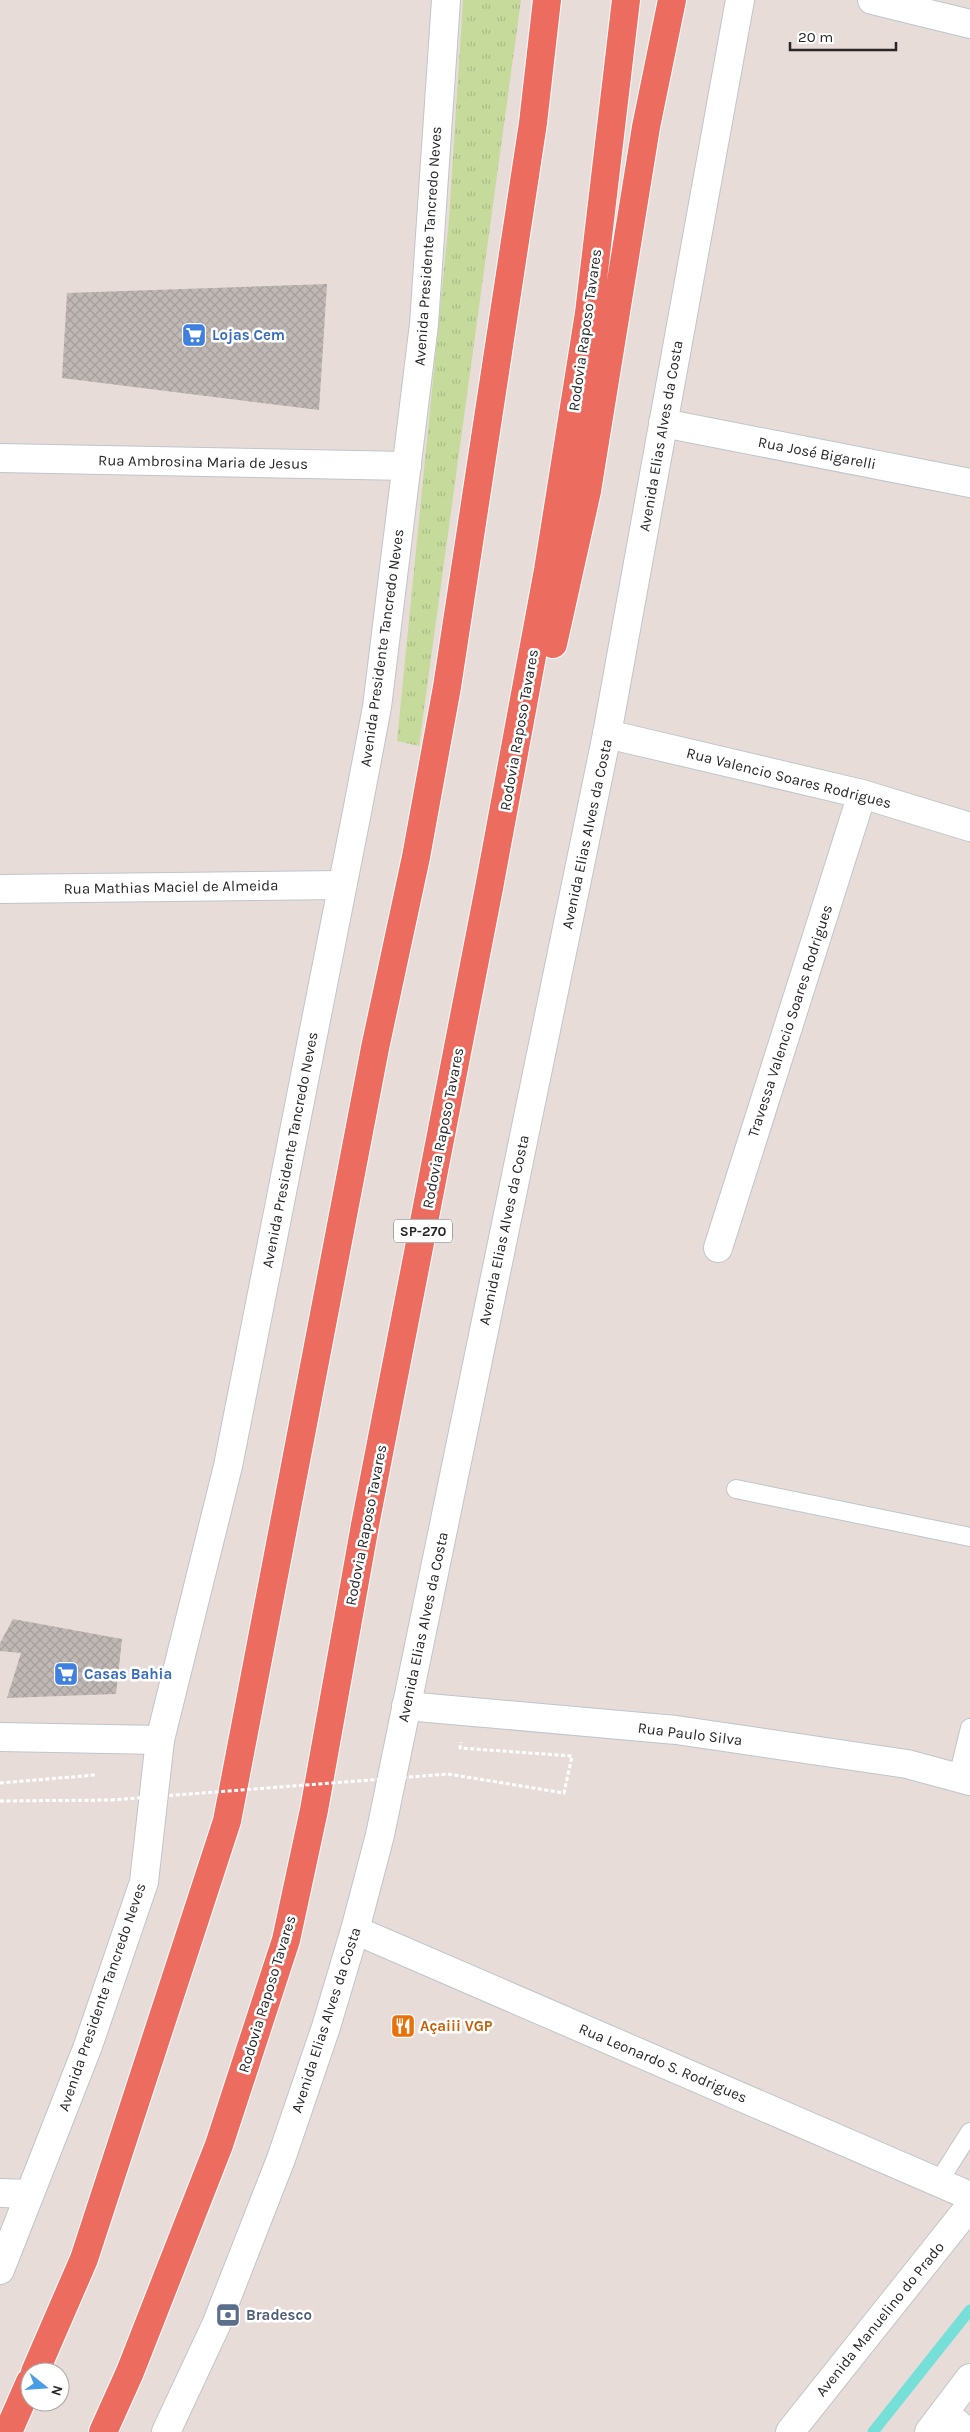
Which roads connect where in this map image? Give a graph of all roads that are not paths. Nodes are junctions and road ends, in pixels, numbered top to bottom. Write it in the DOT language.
graph roads {
  1 [pos="446,0"];
  2 [pos="548,0"];
  3 [pos="626,0"];
  4 [pos="672,0"];
  5 [pos="740,0"];
  6 [pos="872,0"];
  7 [pos="970,24"];
  8 [pos="663,423"];
  9 [pos="0,458"];
  10 [pos="407,466"];
  11 [pos="970,483"];
  12 [pos="608,734"];
  13 [pos="862,794"];
  14 [pos="970,826"];
  15 [pos="342,885"];
  16 [pos="490,888"];
  17 [pos="0,889"];
  18 [pos="718,1248"];
  19 [pos="736,1489"];
  20 [pos="970,1537"];
  21 [pos="406,1706"];
  22 [pos="970,1728"];
  23 [pos="0,1737"];
  24 [pos="160,1740"];
  25 [pos="964,1779"];
  26 [pos="355,1930"];
  27 [pos="970,2132"];
  28 [pos="939,2181"];
  29 [pos="0,2193"];
  30 [pos="30,2194"];
  31 [pos="970,2196"];
  32 [pos="970,2206"];
  33 [pos="0,2270"];
  34 [pos="39,2362"];
  35 [pos="970,2378"];
  36 [pos="20,2405"];
  37 [pos="937,2422"];
  38 [pos="8,2432"];
  39 [pos="103,2432"];
  40 [pos="166,2432"];
  41 [pos="790,2432"];
  42 [pos="967,2432"];
  1 -- 10 [label="main road, Avenida Presidente Tancredo Neves"];
  2 -- 34 [label="highway"];
  3 -- 16 [label="highway, Rodovia Raposo Tavares / SP-270"];
  4 -- 16 [label="highway"];
  5 -- 8 [label="main road, Avenida Elias Alves da Costa"];
  6 -- 7 [label="main road"];
  8 -- 11 [label="main road, Rua José Bigarelli"];
  8 -- 12 [label="main road, Avenida Elias Alves da Costa"];
  9 -- 10 [label="main road, Rua Ambrosina Maria de Jesus"];
  10 -- 15 [label="main road, Avenida Presidente Tancredo Neves"];
  12 -- 13 [label="main road, Rua Valencio Soares Rodrigues"];
  12 -- 21 [label="main road, Avenida Elias Alves da Costa"];
  13 -- 14 [label="main road, Rua Valencio Soares Rodrigues"];
  13 -- 18 [label="main road, Travessa Valencio Soares Rodrigues"];
  15 -- 17 [label="main road, Rua Mathias Maciel de Almeida"];
  15 -- 24 [label="main road, Avenida Presidente Tancredo Neves"];
  16 -- 39 [label="highway, Rodovia Raposo Tavares / SP-270"];
  19 -- 20 [label="lane"];
  21 -- 25 [label="main road, Rua Paulo Silva"];
  21 -- 26 [label="main road, Avenida Elias Alves da Costa"];
  22 -- 25 [label="lane"];
  23 -- 24 [label="main road"];
  24 -- 30 [label="main road, Avenida Presidente Tancredo Neves"];
  26 -- 28 [label="main road, Rua Leonardo S. Rodrigues"];
  26 -- 40 [label="main road, Avenida Elias Alves da Costa"];
  27 -- 28 [label="lane"];
  28 -- 31 [label="main road, Rua Leonardo S. Rodrigues"];
  29 -- 30 [label="main road"];
  30 -- 33 [label="main road, Avenida Presidente Tancredo Neves"];
  32 -- 41 [label="main road, Avenida Manuelino do Prado"];
  35 -- 37 [label="main road"];
  36 -- 38 [label="highway"];
  37 -- 42 [label="main road"];
}
